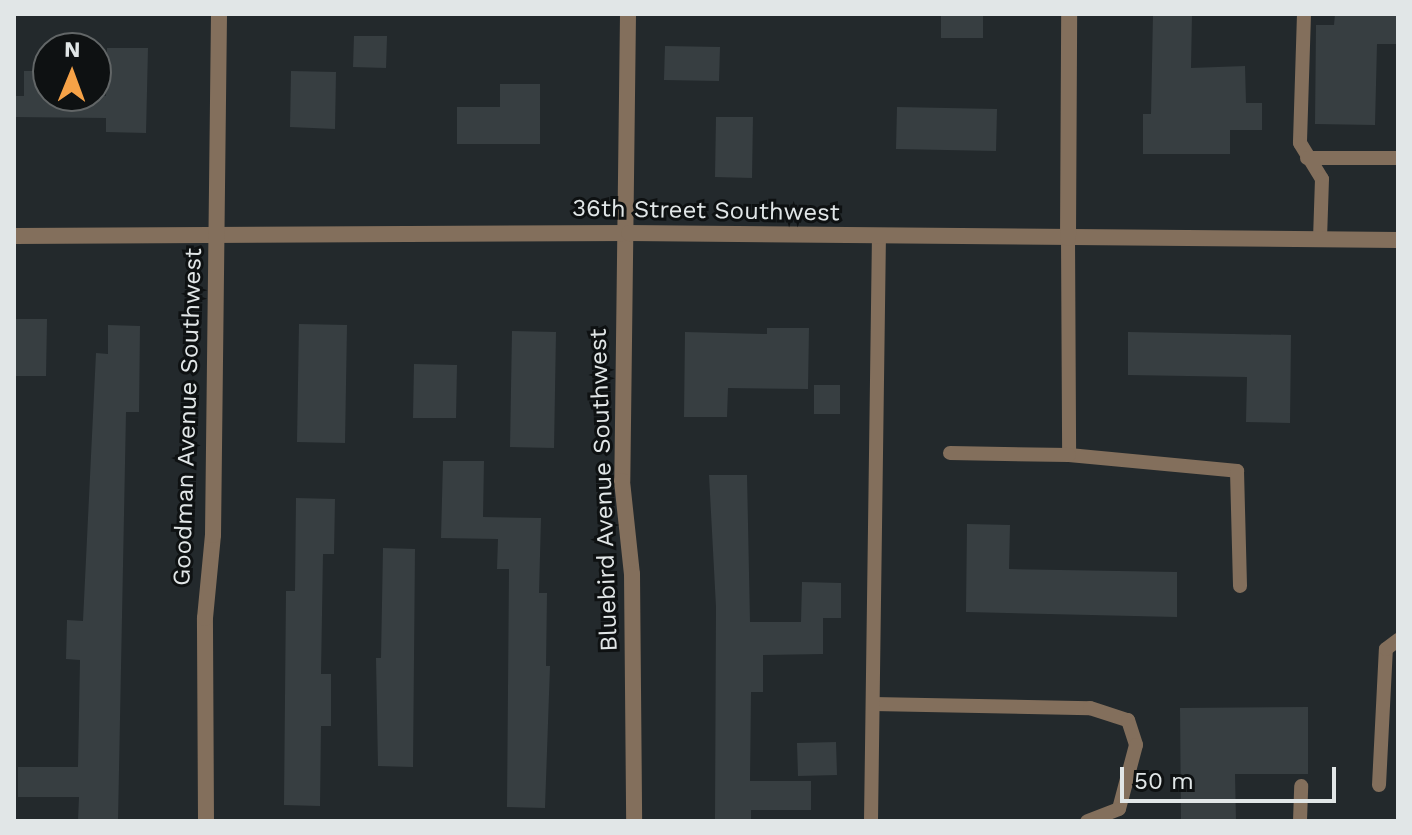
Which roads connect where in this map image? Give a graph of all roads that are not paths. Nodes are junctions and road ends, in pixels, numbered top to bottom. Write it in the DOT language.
graph roads {
  1 [pos="219,14"];
  2 [pos="628,14"];
  3 [pos="1069,14"];
  4 [pos="1304,14"];
  5 [pos="1307,158"];
  6 [pos="1398,158"];
  7 [pos="629,233"];
  8 [pos="14,236"];
  9 [pos="218,237"];
  10 [pos="879,237"];
  11 [pos="1068,238"];
  12 [pos="1320,239"];
  13 [pos="1398,240"];
  14 [pos="950,453"];
  15 [pos="1069,455"];
  16 [pos="1240,586"];
  17 [pos="1398,640"];
  18 [pos="873,704"];
  19 [pos="1379,785"];
  20 [pos="1301,786"];
  21 [pos="206,821"];
  22 [pos="634,821"];
  23 [pos="871,821"];
  24 [pos="1087,821"];
  25 [pos="1300,821"];
  1 -- 9 [label="street, Goodman Avenue Southwest"];
  2 -- 7 [label="street, Bluebird Avenue Southwest"];
  3 -- 11 [label="street"];
  4 -- 5 [label="lane"];
  5 -- 6 [label="lane"];
  5 -- 12 [label="lane"];
  7 -- 9 [label="street, 36th Street Southwest"];
  7 -- 10 [label="street, 36th Street Southwest"];
  7 -- 22 [label="street, Bluebird Avenue Southwest"];
  8 -- 9 [label="street, 36th Street Southwest"];
  9 -- 21 [label="street, Goodman Avenue Southwest"];
  10 -- 11 [label="street, 36th Street Southwest"];
  10 -- 18 [label="lane"];
  11 -- 12 [label="street, 36th Street Southwest"];
  11 -- 15 [label="lane"];
  12 -- 13 [label="street, 36th Street Southwest"];
  14 -- 15 [label="lane"];
  15 -- 16 [label="lane"];
  17 -- 19 [label="lane"];
  18 -- 23 [label="lane"];
  18 -- 24 [label="lane"];
  20 -- 25 [label="lane"];
}
